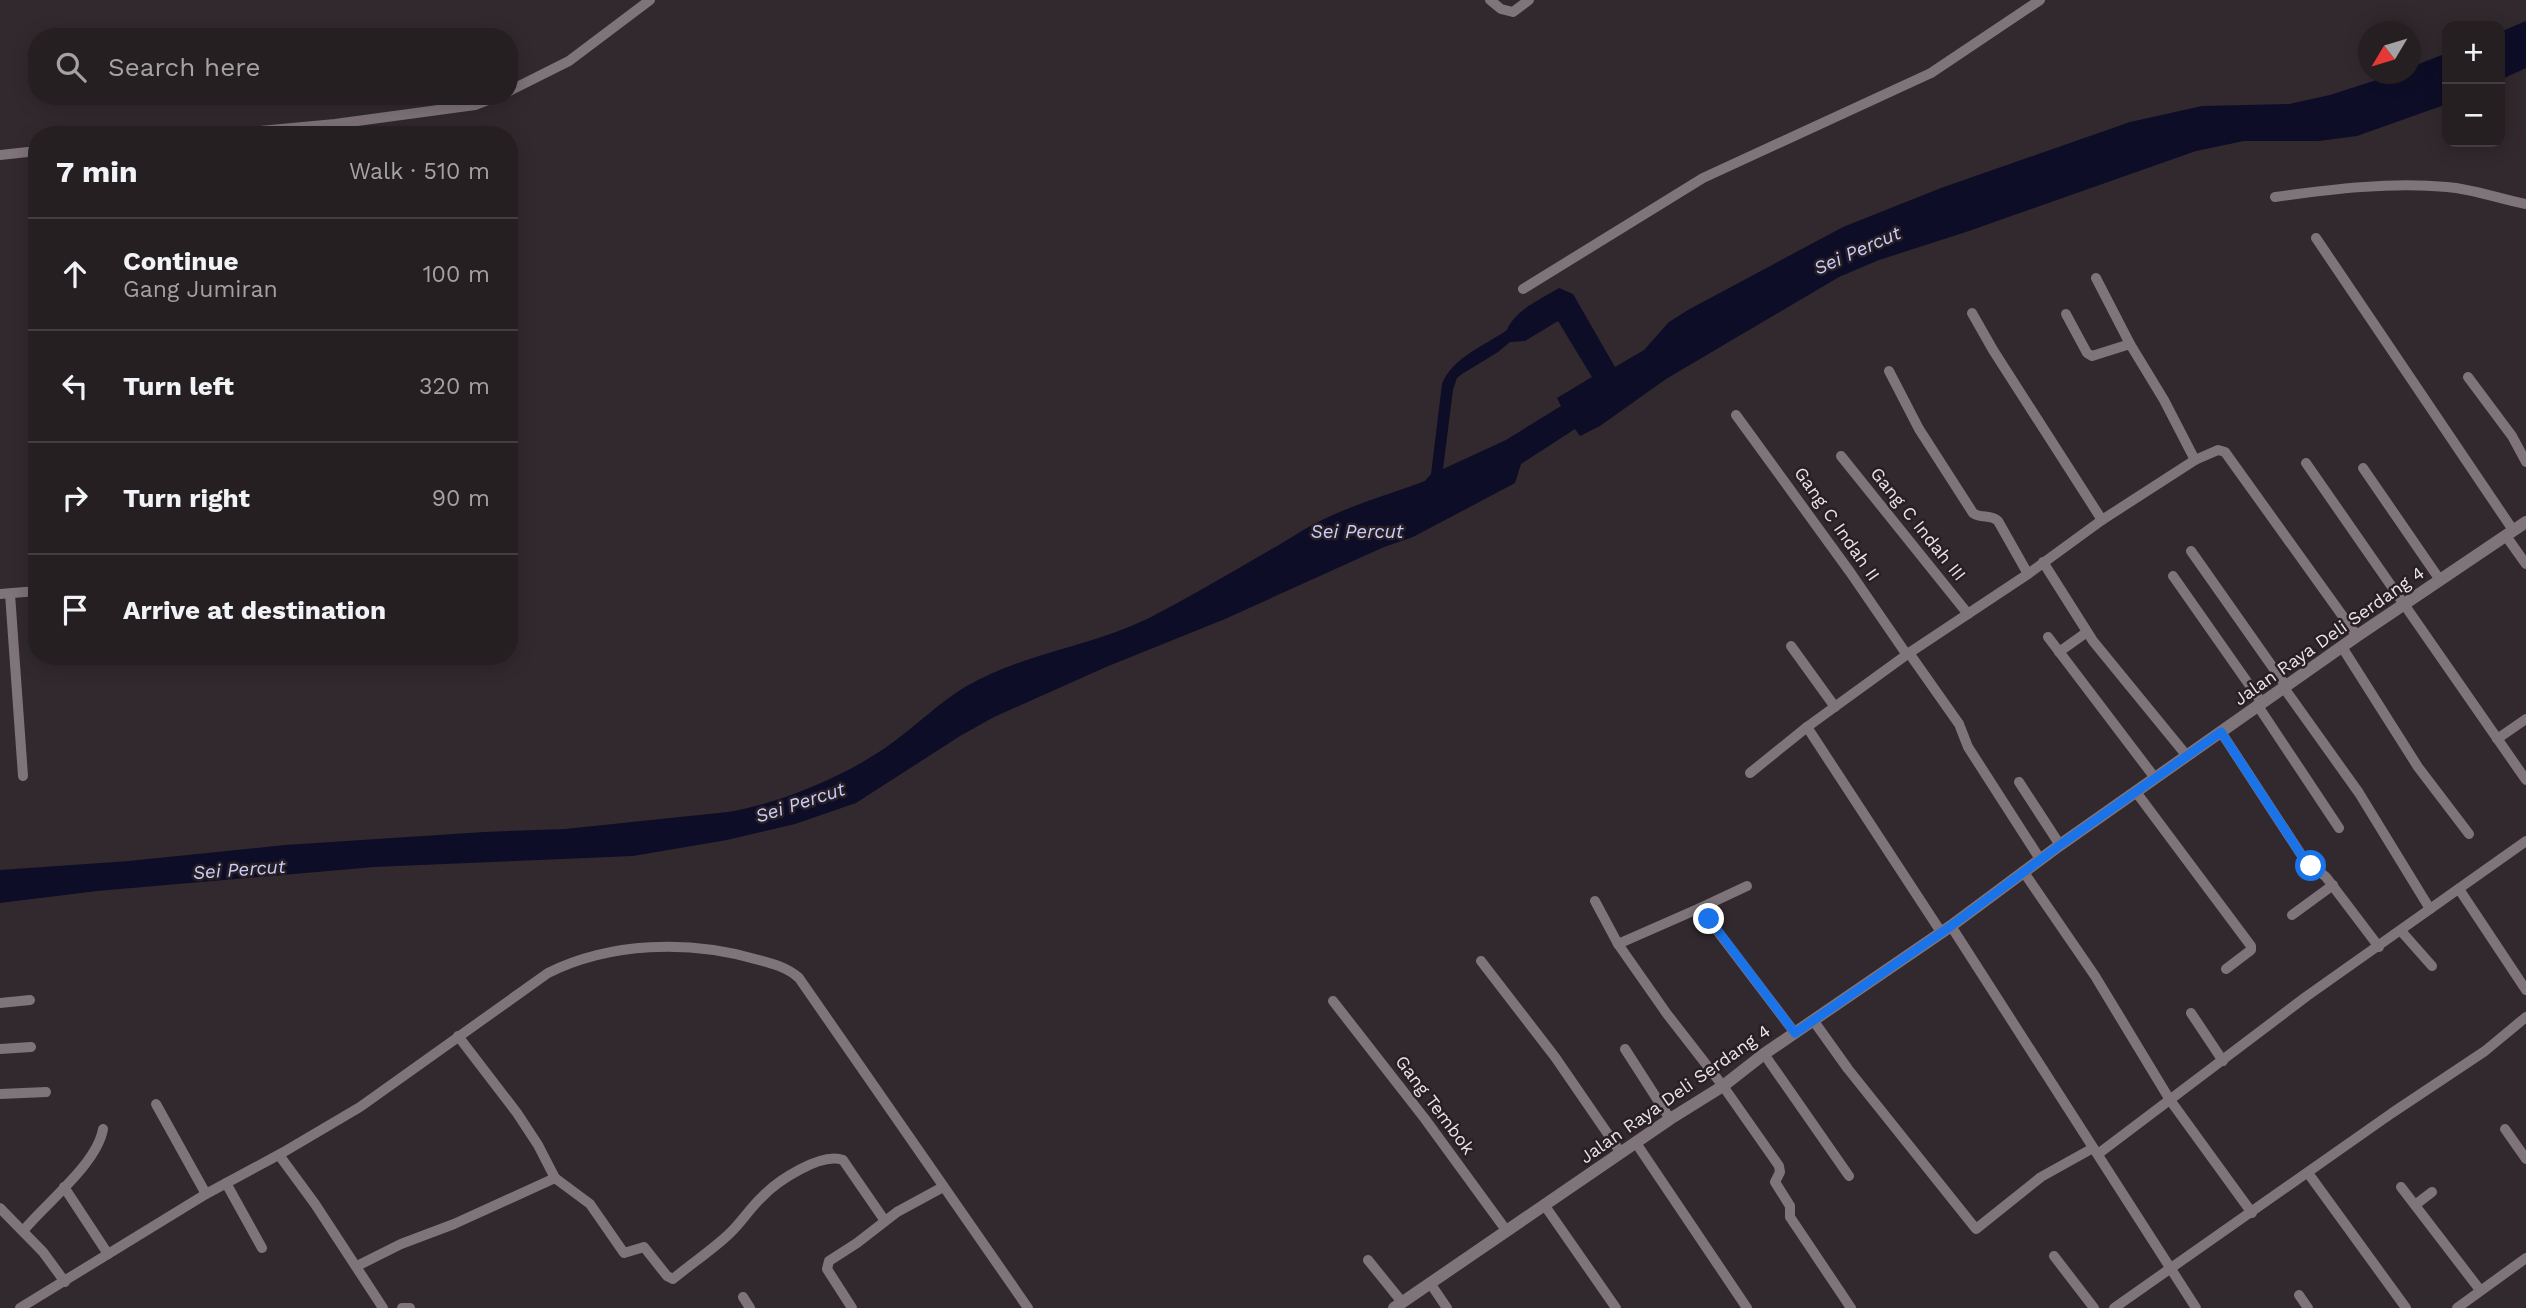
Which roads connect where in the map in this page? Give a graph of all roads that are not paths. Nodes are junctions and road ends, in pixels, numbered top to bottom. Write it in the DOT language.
graph roads {
  1 [pos="650,0"];
  2 [pos="1490,0"];
  3 [pos="1529,0"];
  4 [pos="2040,0"];
  5 [pos="518,86"];
  6 [pos="475,105"];
  7 [pos="314,126"];
  8 [pos="28,152"];
  9 [pos="0,155"];
  10 [pos="2276,197"];
  11 [pos="2526,204"];
  12 [pos="2316,238"];
  13 [pos="2096,278"];
  14 [pos="1523,289"];
  15 [pos="1972,313"];
  16 [pos="2066,314"];
  17 [pos="2130,344"];
  18 [pos="1889,371"];
  19 [pos="2468,377"];
  20 [pos="1736,415"];
  21 [pos="1841,456"];
  22 [pos="2195,460"];
  23 [pos="2526,462"];
  24 [pos="2306,463"];
  25 [pos="2363,468"];
  26 [pos="2102,520"];
  27 [pos="2526,522"];
  28 [pos="2509,533"];
  29 [pos="2191,551"];
  30 [pos="2043,562"];
  31 [pos="2526,564"];
  32 [pos="2028,574"];
  33 [pos="2173,576"];
  34 [pos="2440,580"];
  35 [pos="28,592"];
  36 [pos="5,594"];
  37 [pos="2404,603"];
  38 [pos="1968,614"];
  39 [pos="2087,632"];
  40 [pos="2357,636"];
  41 [pos="2048,637"];
  42 [pos="1791,646"];
  43 [pos="2342,647"];
  44 [pos="2059,652"];
  45 [pos="1908,654"];
  46 [pos="2285,687"];
  47 [pos="2260,705"];
  48 [pos="1835,707"];
  49 [pos="2526,719"];
  50 [pos="1807,727"];
  51 [pos="2221,732"];
  52 [pos="2497,739"];
  53 [pos="2187,756"];
  54 [pos="1750,772"];
  55 [pos="23,776"];
  56 [pos="2155,778"];
  57 [pos="2526,780"];
  58 [pos="2019,782"];
  59 [pos="2136,792"];
  60 [pos="2339,828"];
  61 [pos="2469,834"];
  62 [pos="2526,841"];
  63 [pos="2060,845"];
  64 [pos="2040,859"];
  65 [pos="2023,872"];
  66 [pos="2333,885"];
  67 [pos="1747,886"];
  68 [pos="2459,889"];
  69 [pos="1595,901"];
  70 [pos="1700,908"];
  71 [pos="2430,909"];
  72 [pos="2292,915"];
  73 [pos="1946,929"];
  74 [pos="2401,931"];
  75 [pos="1618,944"];
  76 [pos="2379,947"];
  77 [pos="1481,961"];
  78 [pos="2432,966"];
  79 [pos="2226,970"];
  80 [pos="2526,989"];
  81 [pos="30,1000"];
  82 [pos="1333,1001"];
  83 [pos="0,1003"];
  84 [pos="2191,1013"];
  85 [pos="2526,1017"];
  86 [pos="1813,1020"];
  87 [pos="1795,1033"];
  88 [pos="458,1036"];
  89 [pos="32,1047"];
  90 [pos="0,1049"];
  91 [pos="1625,1049"];
  92 [pos="1764,1054"];
  93 [pos="2222,1060"];
  94 [pos="1723,1086"];
  95 [pos="46,1093"];
  96 [pos="0,1094"];
  97 [pos="2170,1100"];
  98 [pos="156,1104"];
  99 [pos="1670,1119"];
  100 [pos="103,1129"];
  101 [pos="2505,1129"];
  102 [pos="1636,1143"];
  103 [pos="2096,1151"];
  104 [pos="1621,1153"];
  105 [pos="279,1155"];
  106 [pos="2526,1158"];
  107 [pos="2308,1173"];
  108 [pos="1849,1176"];
  109 [pos="555,1178"];
  110 [pos="226,1183"];
  111 [pos="64,1187"];
  112 [pos="943,1187"];
  113 [pos="2401,1187"];
  114 [pos="2432,1192"];
  115 [pos="205,1194"];
  116 [pos="2415,1205"];
  117 [pos="1545,1206"];
  118 [pos="0,1208"];
  119 [pos="2252,1213"];
  120 [pos="885,1222"];
  121 [pos="1506,1230"];
  122 [pos="23,1231"];
  123 [pos="262,1248"];
  124 [pos="108,1254"];
  125 [pos="2054,1256"];
  126 [pos="2526,1258"];
  127 [pos="1368,1260"];
  128 [pos="357,1266"];
  129 [pos="2169,1270"];
  130 [pos="65,1282"];
  131 [pos="1430,1283"];
  132 [pos="2480,1290"];
  133 [pos="2299,1295"];
  134 [pos="743,1297"];
  135 [pos="1398,1305"];
  136 [pos="20,1308"];
  137 [pos="383,1308"];
  138 [pos="402,1308"];
  139 [pos="410,1308"];
  140 [pos="750,1308"];
  141 [pos="852,1308"];
  142 [pos="1028,1308"];
  143 [pos="1447,1308"];
  144 [pos="1616,1308"];
  145 [pos="1747,1308"];
  146 [pos="1851,1308"];
  147 [pos="2094,1308"];
  148 [pos="2114,1308"];
  149 [pos="2196,1308"];
  150 [pos="2308,1308"];
  151 [pos="2406,1308"];
  152 [pos="2457,1308"];
  1 -- 5 [label="street"];
  2 -- 3 [label="street"];
  4 -- 14 [label="street"];
  6 -- 7 [label="street"];
  8 -- 9 [label="street"];
  10 -- 11 [label="street"];
  12 -- 28 [label="street"];
  13 -- 17 [label="street"];
  15 -- 26 [label="street"];
  16 -- 17 [label="street"];
  17 -- 22 [label="street"];
  18 -- 32 [label="street"];
  19 -- 23 [label="street"];
  20 -- 45 [label="street, Gang C Indah II"];
  21 -- 38 [label="street, Gang C Indah III"];
  22 -- 26 [label="street"];
  22 -- 40 [label="street"];
  24 -- 37 [label="street"];
  25 -- 34 [label="street"];
  26 -- 30 [label="street"];
  27 -- 28 [label="street, Jalan Raya Deli Serdang 4"];
  28 -- 31 [label="street"];
  28 -- 34 [label="street, Jalan Raya Deli Serdang 4"];
  29 -- 46 [label="street"];
  30 -- 32 [label="street"];
  30 -- 39 [label="street"];
  32 -- 38 [label="street"];
  33 -- 47 [label="street"];
  34 -- 37 [label="street, Jalan Raya Deli Serdang 4"];
  35 -- 36 [label="street"];
  36 -- 55 [label="street"];
  37 -- 40 [label="street, Jalan Raya Deli Serdang 4"];
  37 -- 52 [label="street"];
  38 -- 45 [label="street"];
  39 -- 44 [label="street"];
  39 -- 53 [label="street"];
  40 -- 43 [label="street, Jalan Raya Deli Serdang 4"];
  41 -- 44 [label="street"];
  42 -- 48 [label="street"];
  43 -- 46 [label="street, Jalan Raya Deli Serdang 4"];
  43 -- 61 [label="street"];
  44 -- 56 [label="street"];
  45 -- 48 [label="street"];
  45 -- 64 [label="street, Gang C Indah II"];
  46 -- 47 [label="street, Jalan Raya Deli Serdang 4"];
  46 -- 71 [label="street"];
  47 -- 51 [label="street, Jalan Raya Deli Serdang 4"];
  47 -- 60 [label="street"];
  48 -- 50 [label="street"];
  49 -- 52 [label="street"];
  50 -- 54 [label="street"];
  50 -- 73 [label="street"];
  51 -- 53 [label="street, Jalan Raya Deli Serdang 4"];
  51 -- 66 [label="street"];
  52 -- 57 [label="street"];
  53 -- 56 [label="street, Jalan Raya Deli Serdang 4"];
  56 -- 59 [label="street, Jalan Raya Deli Serdang 4"];
  58 -- 63 [label="street"];
  59 -- 63 [label="street, Jalan Raya Deli Serdang 4"];
  59 -- 79 [label="street"];
  62 -- 68 [label="street"];
  63 -- 64 [label="street, Jalan Raya Deli Serdang 4"];
  64 -- 65 [label="street, Jalan Raya Deli Serdang 4"];
  65 -- 73 [label="street, Jalan Raya Deli Serdang 4"];
  65 -- 97 [label="street"];
  66 -- 72 [label="street"];
  66 -- 76 [label="street"];
  67 -- 70 [label="street"];
  68 -- 71 [label="street"];
  68 -- 80 [label="street"];
  69 -- 75 [label="street"];
  70 -- 75 [label="street"];
  70 -- 87 [label="street"];
  71 -- 74 [label="street"];
  73 -- 86 [label="street, Jalan Raya Deli Serdang 4"];
  73 -- 103 [label="street"];
  74 -- 76 [label="street"];
  74 -- 78 [label="street"];
  75 -- 94 [label="street"];
  76 -- 93 [label="street"];
  77 -- 104 [label="street"];
  81 -- 83 [label="street"];
  82 -- 121 [label="street, Gang Tembok"];
  84 -- 93 [label="street"];
  85 -- 107 [label="street"];
  86 -- 87 [label="street, Jalan Raya Deli Serdang 4"];
  86 -- 103 [label="street"];
  87 -- 92 [label="street, Jalan Raya Deli Serdang 4"];
  88 -- 105 [label="street"];
  88 -- 109 [label="street"];
  88 -- 112 [label="street"];
  89 -- 90 [label="street"];
  91 -- 99 [label="street"];
  92 -- 94 [label="street, Jalan Raya Deli Serdang 4"];
  92 -- 108 [label="street"];
  93 -- 97 [label="street"];
  94 -- 99 [label="street, Jalan Raya Deli Serdang 4"];
  94 -- 146 [label="street"];
  95 -- 96 [label="street"];
  97 -- 103 [label="street"];
  97 -- 119 [label="street"];
  98 -- 115 [label="street"];
  99 -- 102 [label="street, Jalan Raya Deli Serdang 4"];
  100 -- 111 [label="street"];
  101 -- 106 [label="street"];
  102 -- 104 [label="street, Jalan Raya Deli Serdang 4"];
  102 -- 145 [label="street"];
  103 -- 129 [label="street"];
  104 -- 117 [label="street, Jalan Raya Deli Serdang 4"];
  105 -- 110 [label="street"];
  105 -- 128 [label="street"];
  107 -- 119 [label="street"];
  107 -- 151 [label="street"];
  109 -- 120 [label="street"];
  109 -- 128 [label="street"];
  110 -- 115 [label="street"];
  110 -- 123 [label="street"];
  111 -- 122 [label="street"];
  111 -- 124 [label="street"];
  112 -- 120 [label="street"];
  112 -- 142 [label="street"];
  113 -- 116 [label="street"];
  114 -- 116 [label="street"];
  115 -- 124 [label="street"];
  116 -- 132 [label="street"];
  117 -- 121 [label="street, Jalan Raya Deli Serdang 4"];
  117 -- 144 [label="street"];
  118 -- 122 [label="street"];
  119 -- 129 [label="street"];
  120 -- 141 [label="street"];
  121 -- 131 [label="street, Jalan Raya Deli Serdang 4"];
  122 -- 130 [label="street"];
  124 -- 130 [label="street"];
  125 -- 147 [label="street"];
  126 -- 132 [label="street"];
  127 -- 135 [label="street"];
  128 -- 137 [label="street"];
  129 -- 148 [label="street"];
  129 -- 149 [label="street"];
  130 -- 136 [label="street"];
  131 -- 135 [label="street, Jalan Raya Deli Serdang 4"];
  131 -- 143 [label="street"];
  132 -- 152 [label="street"];
  133 -- 150 [label="street"];
  134 -- 140 [label="street"];
  138 -- 139 [label="street"];
}
